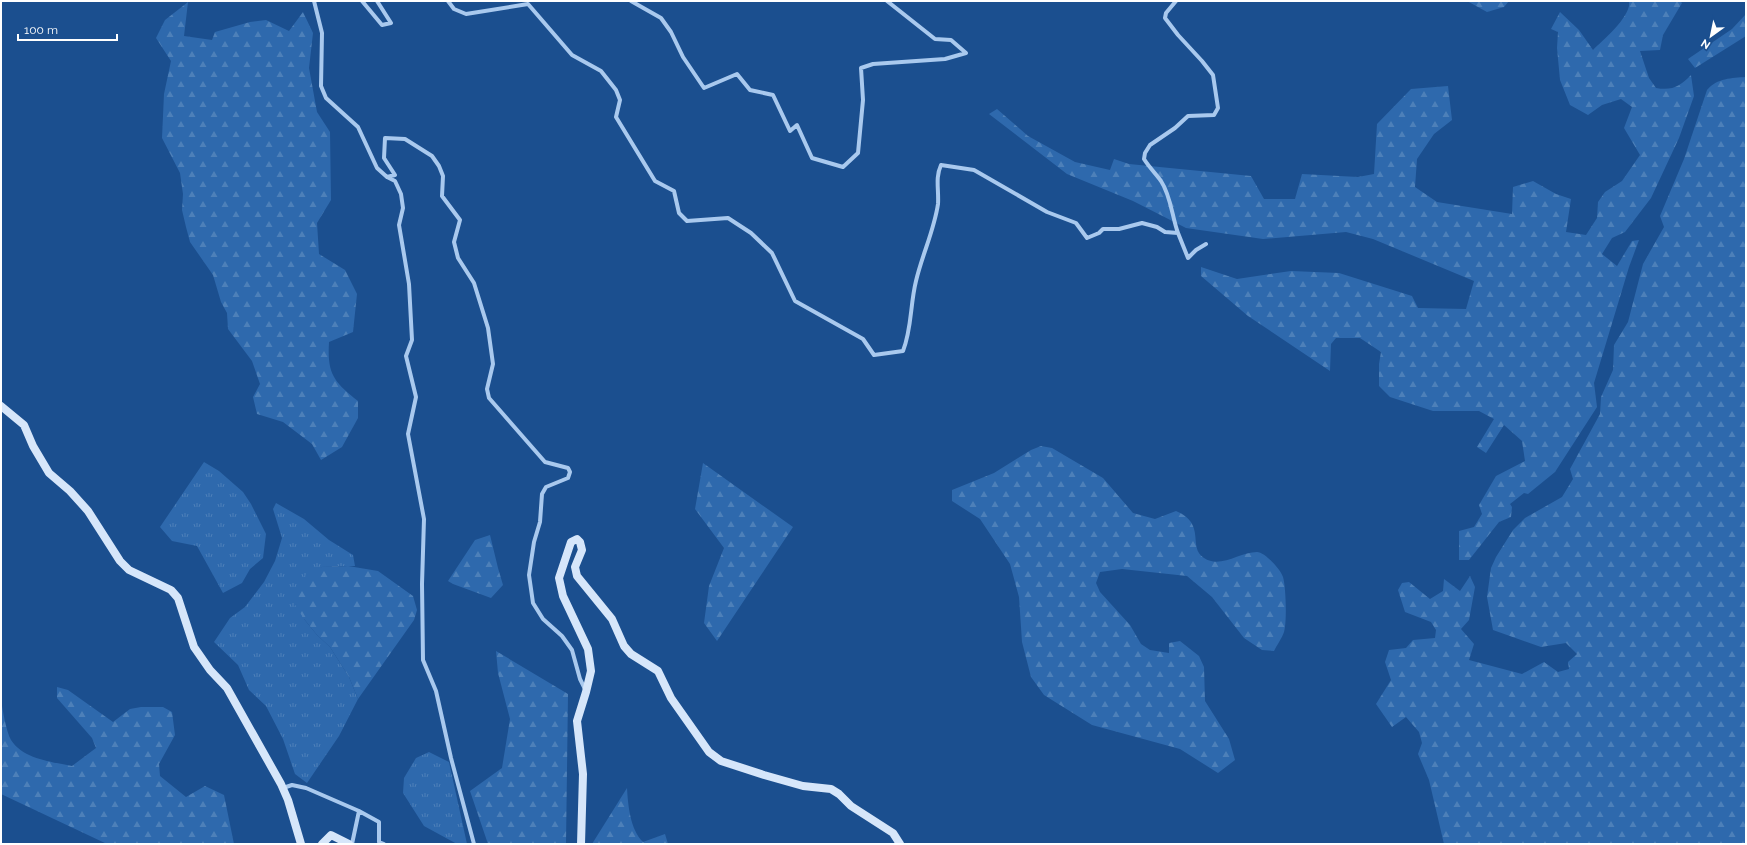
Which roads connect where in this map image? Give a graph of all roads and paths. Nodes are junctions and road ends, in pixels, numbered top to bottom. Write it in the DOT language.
graph roads {
  1 [pos="314,1"];
  2 [pos="362,1"];
  3 [pos="377,1"];
  4 [pos="448,1"];
  5 [pos="631,1"];
  6 [pos="887,1"];
  7 [pos="1176,1"];
  8 [pos="387,177"];
  9 [pos="1178,232"];
  10 [pos="1206,244"];
  11 [pos="1,406"];
  12 [pos="586,692"];
  13 [pos="283,789"];
  14 [pos="359,811"];
  15 [pos="301,844"];
  16 [pos="322,844"];
  17 [pos="349,844"];
  18 [pos="352,844"];
  19 [pos="384,844"];
  20 [pos="474,844"];
  21 [pos="581,844"];
  22 [pos="900,844"];
  1 -- 8 [label="street"];
  2 -- 3 [label="street"];
  4 -- 9 [label="street"];
  5 -- 6 [label="street"];
  7 -- 9 [label="street"];
  8 -- 12 [label="street"];
  8 -- 20 [label="street"];
  9 -- 10 [label="street"];
  11 -- 13 [label="main road"];
  12 -- 21 [label="main road"];
  12 -- 22 [label="main road"];
  13 -- 14 [label="street"];
  13 -- 15 [label="main road"];
  14 -- 18 [label="street"];
  14 -- 19 [label="street"];
  16 -- 17 [label="main road"];
}
